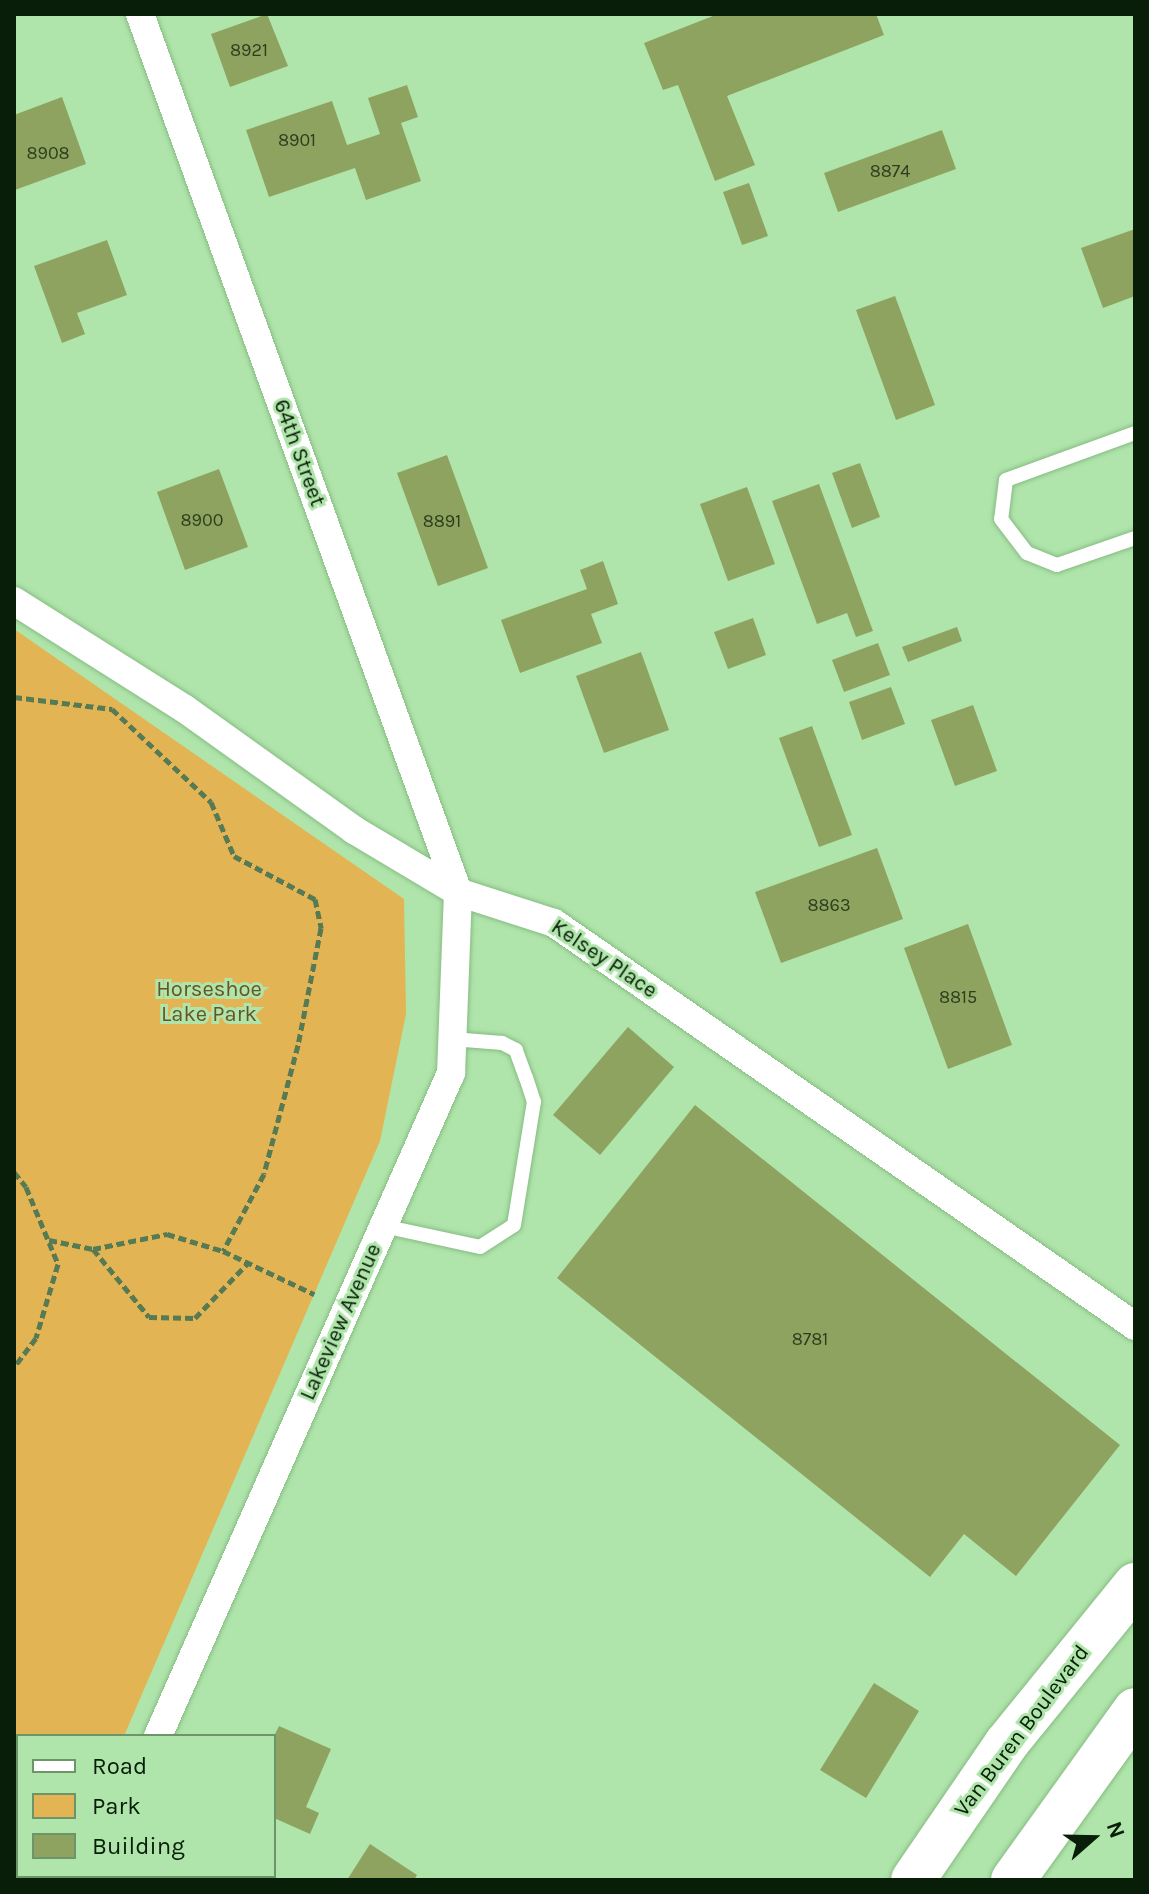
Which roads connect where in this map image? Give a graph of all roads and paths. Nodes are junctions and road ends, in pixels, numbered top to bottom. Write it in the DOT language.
graph roads {
  1 [pos="140,14"];
  2 [pos="1135,433"];
  3 [pos="1135,538"];
  4 [pos="14,601"];
  5 [pos="14,697"];
  6 [pos="458,892"];
  7 [pos="452,1039"];
  8 [pos="14,1172"];
  9 [pos="383,1226"];
  10 [pos="48,1240"];
  11 [pos="93,1249"];
  12 [pos="223,1251"];
  13 [pos="248,1263"];
  14 [pos="314,1294"];
  15 [pos="1135,1326"];
  16 [pos="14,1367"];
  17 [pos="1135,1585"];
  18 [pos="1135,1710"];
  19 [pos="159,1734"];
  20 [pos="913,1880"];
  21 [pos="1013,1880"];
  1 -- 6 [label="street, 64th Street"];
  2 -- 3 [label="lane"];
  4 -- 6 [label="street, Kelsey Place"];
  5 -- 12 [label="path"];
  6 -- 7 [label="street, Lakeview Avenue"];
  6 -- 15 [label="street, Kelsey Place"];
  7 -- 9 [label="street, Lakeview Avenue"];
  7 -- 9 [label="lane"];
  8 -- 10 [label="path"];
  9 -- 19 [label="street, Lakeview Avenue"];
  10 -- 11 [label="path"];
  10 -- 16 [label="path"];
  11 -- 12 [label="path"];
  11 -- 13 [label="path"];
  12 -- 13 [label="path"];
  13 -- 14 [label="path"];
  17 -- 20 [label="main road, Van Buren Boulevard"];
  18 -- 21 [label="main road"];
}
